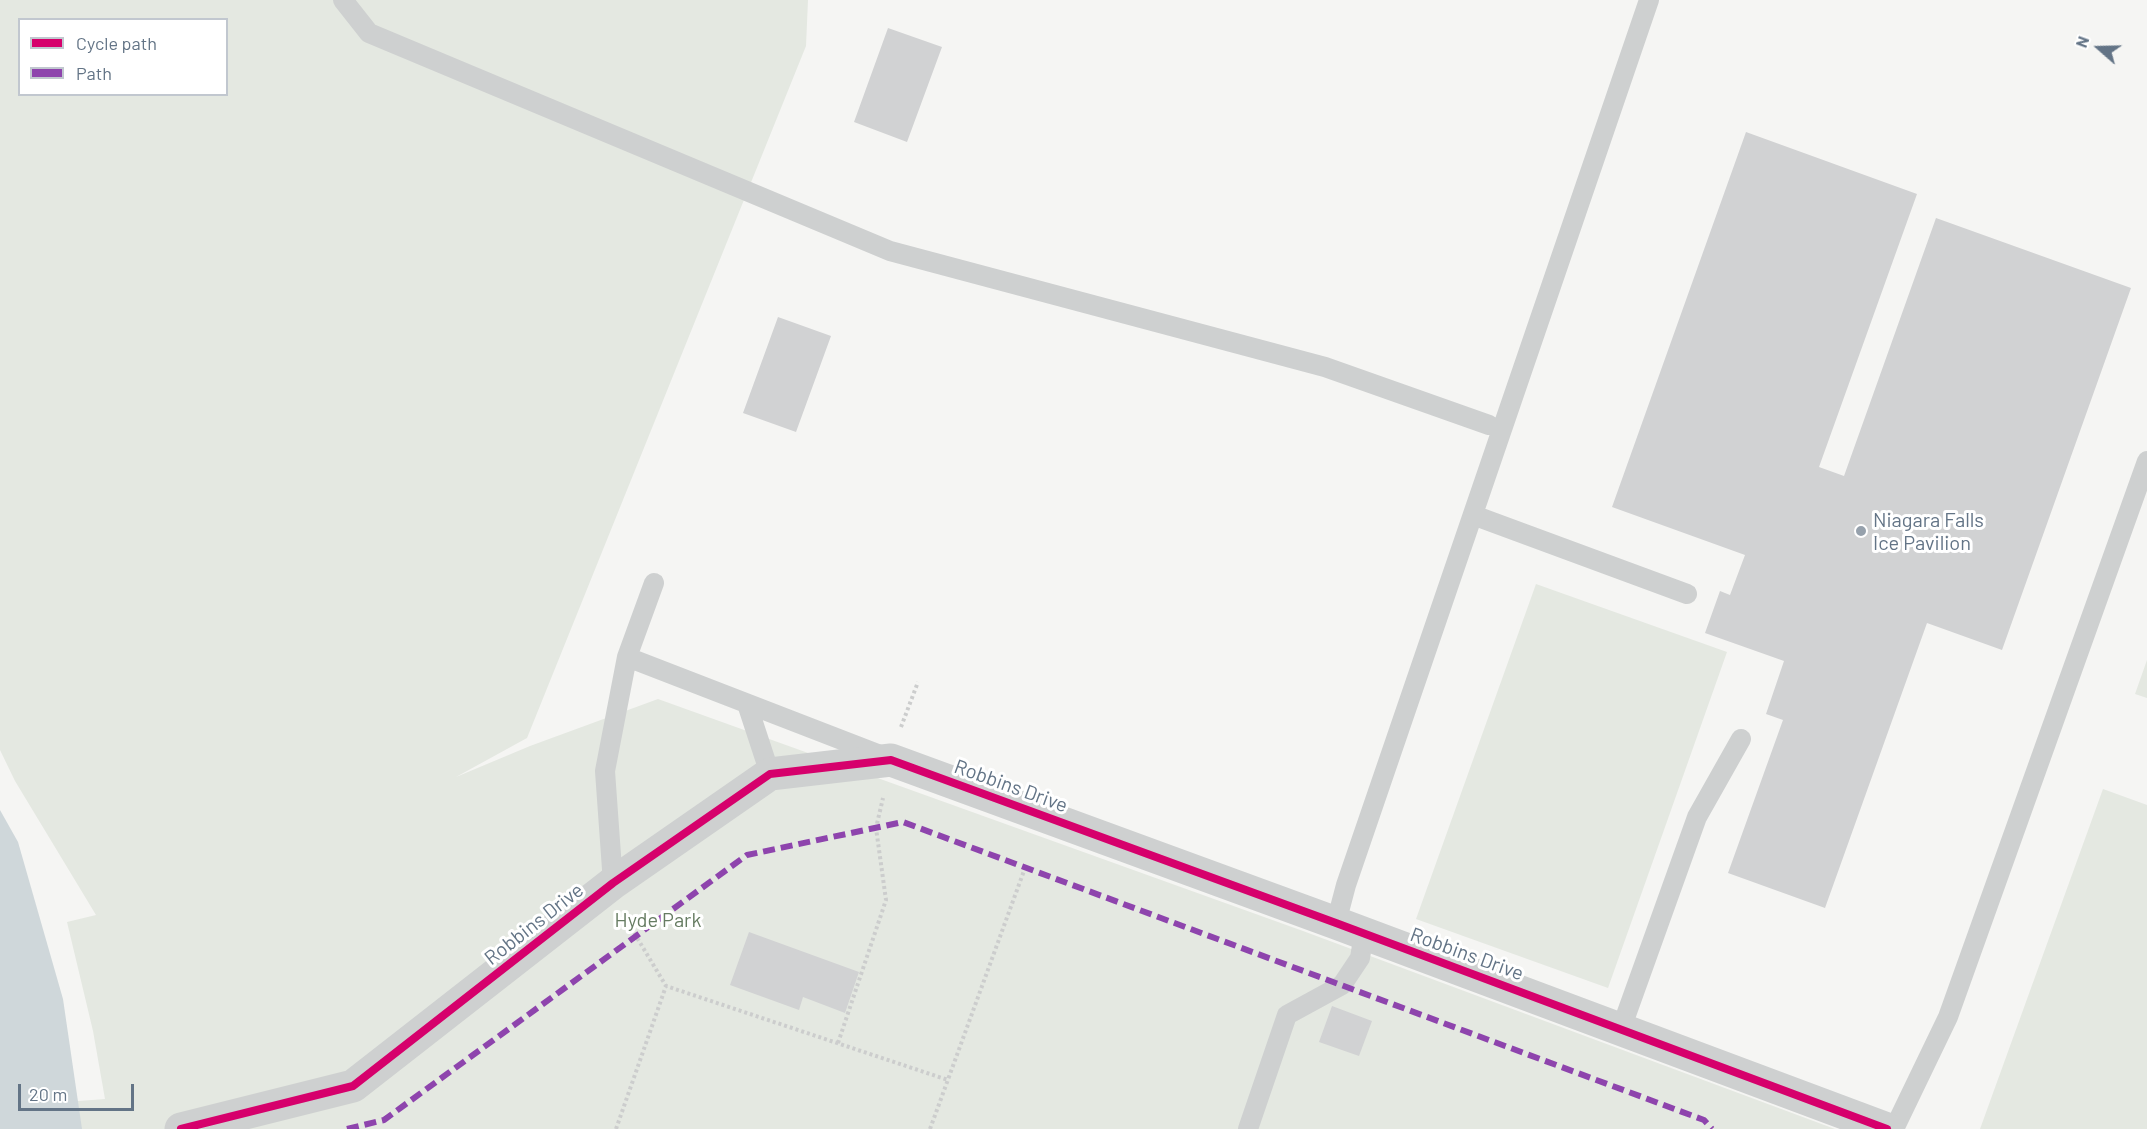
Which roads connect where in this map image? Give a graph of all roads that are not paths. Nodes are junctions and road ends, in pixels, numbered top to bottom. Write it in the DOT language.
graph roads {
  1 [pos="344,0"];
  2 [pos="1649,0"];
  3 [pos="1489,425"];
  4 [pos="2147,461"];
  5 [pos="1473,515"];
  6 [pos="654,583"];
  7 [pos="1687,594"];
  8 [pos="627,657"];
  9 [pos="747,704"];
  10 [pos="1741,739"];
  11 [pos="891,760"];
  12 [pos="770,774"];
  13 [pos="613,883"];
  14 [pos="1350,928"];
  15 [pos="1621,1029"];
  16 [pos="181,1129"];
  17 [pos="1248,1129"];
  18 [pos="1887,1129"];
  19 [pos="1893,1129"];
  1 -- 3 [label="lane"];
  2 -- 5 [label="lane"];
  4 -- 19 [label="lane"];
  5 -- 7 [label="lane"];
  5 -- 14 [label="lane"];
  6 -- 8 [label="lane"];
  8 -- 9 [label="lane"];
  8 -- 13 [label="lane"];
  9 -- 11 [label="lane"];
  9 -- 12 [label="lane"];
  10 -- 15 [label="lane"];
  11 -- 12 [label="street, Robbins Drive"];
  11 -- 14 [label="street, Robbins Drive"];
  12 -- 13 [label="street, Robbins Drive"];
  13 -- 16 [label="street, Robbins Drive"];
  14 -- 15 [label="street, Robbins Drive"];
  14 -- 17 [label="lane"];
  15 -- 18 [label="street, Robbins Drive"];
}
